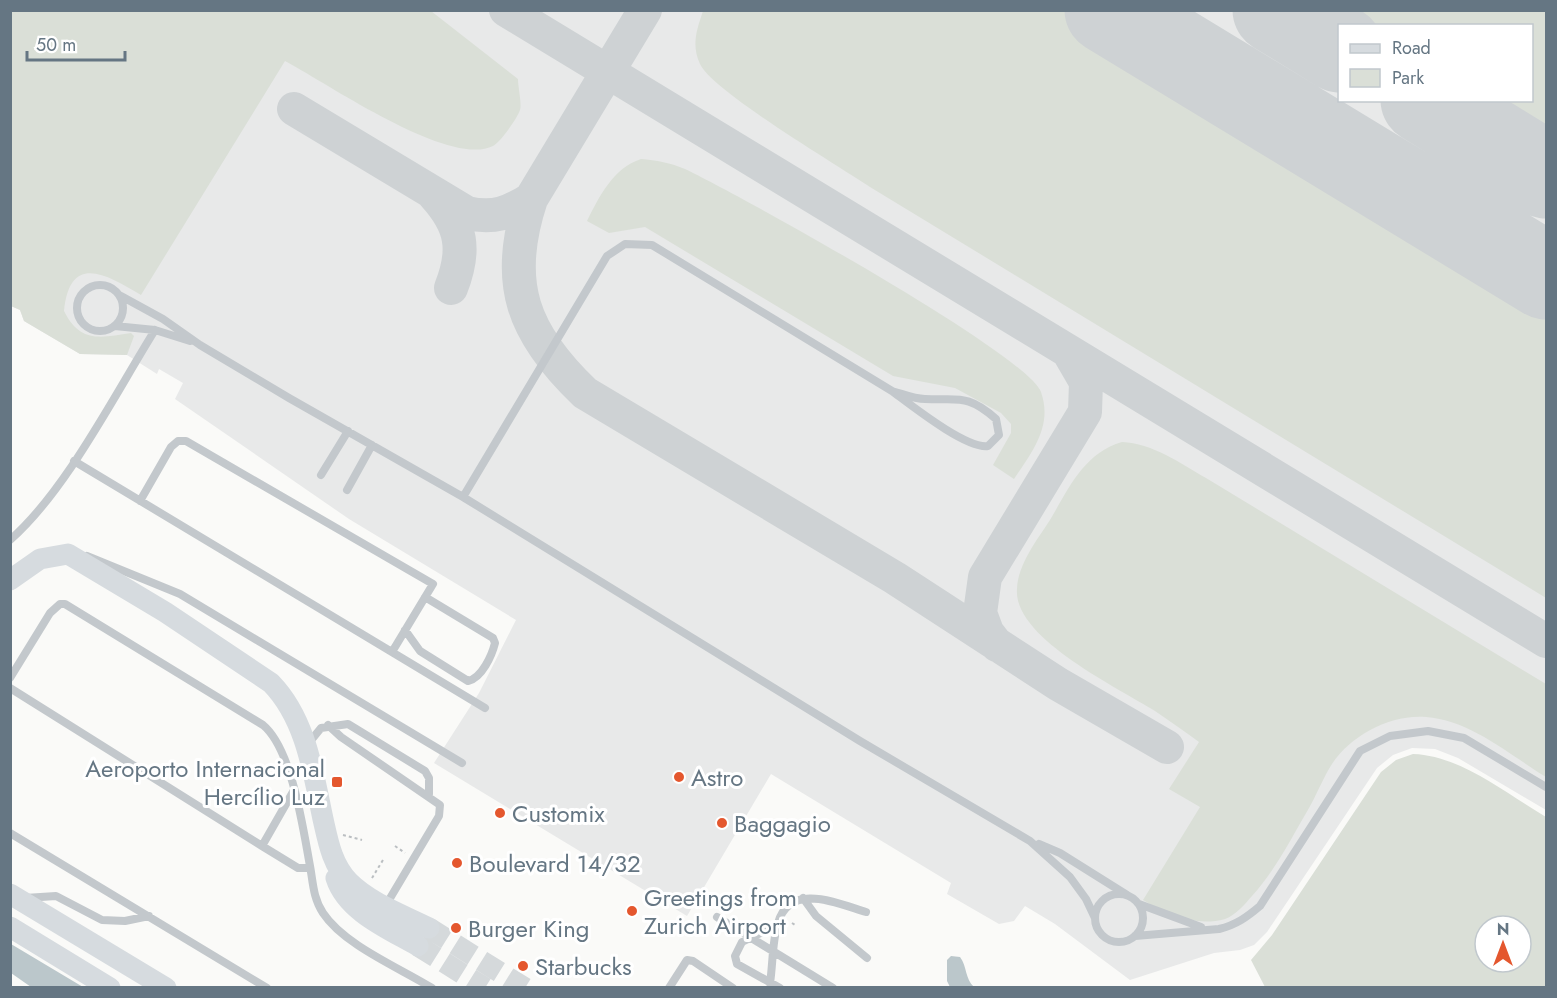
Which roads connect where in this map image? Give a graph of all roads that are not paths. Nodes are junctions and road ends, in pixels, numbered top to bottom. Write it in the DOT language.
graph roads {
  1 [pos="121,296"];
  2 [pos="115,326"];
  3 [pos="155,330"];
  4 [pos="200,345"];
  5 [pos="892,392"];
  6 [pos="348,431"];
  7 [pos="372,445"];
  8 [pos="74,461"];
  9 [pos="321,475"];
  10 [pos="347,490"];
  11 [pos="463,497"];
  12 [pos="140,501"];
  13 [pos="10,540"];
  14 [pos="68,554"];
  15 [pos="10,580"];
  16 [pos="425,597"];
  17 [pos="405,630"];
  18 [pos="392,652"];
  19 [pos="10,658"];
  20 [pos="21,661"];
  21 [pos="10,678"];
  22 [pos="10,688"];
  23 [pos="485,708"];
  24 [pos="328,725"];
  25 [pos="306,746"];
  26 [pos="462,763"];
  27 [pos="1546,787"];
  28 [pos="294,790"];
  29 [pos="429,794"];
  30 [pos="10,833"];
  31 [pos="1030,841"];
  32 [pos="262,846"];
  33 [pos="333,857"];
  34 [pos="310,868"];
  35 [pos="14,896"];
  36 [pos="1128,896"];
  37 [pos="803,898"];
  38 [pos="1138,904"];
  39 [pos="385,905"];
  40 [pos="866,912"];
  41 [pos="148,916"];
  42 [pos="717,917"];
  43 [pos="1095,918"];
  44 [pos="777,925"];
  45 [pos="10,927"];
  46 [pos="429,928"];
  47 [pos="1205,928"];
  48 [pos="1135,936"];
  49 [pos="418,946"];
  50 [pos="867,958"];
  51 [pos="770,983"];
  52 [pos="110,987"];
  53 [pos="166,987"];
  54 [pos="267,987"];
  55 [pos="432,987"];
  56 [pos="669,987"];
  57 [pos="734,987"];
  58 [pos="780,987"];
  59 [pos="833,987"];
  1 -- 2 [label="lane"];
  1 -- 2 [label="lane"];
  1 -- 4 [label="lane"];
  2 -- 3 [label="lane"];
  3 -- 4 [label="lane"];
  3 -- 8 [label="lane"];
  4 -- 6 [label="lane"];
  5 -- 5 [label="lane"];
  5 -- 11 [label="lane"];
  6 -- 7 [label="lane"];
  6 -- 9 [label="lane"];
  7 -- 10 [label="lane"];
  7 -- 11 [label="lane"];
  8 -- 12 [label="lane"];
  8 -- 13 [label="lane"];
  11 -- 31 [label="lane"];
  12 -- 16 [label="lane"];
  12 -- 18 [label="lane"];
  14 -- 15 [label="main road"];
  14 -- 25 [label="main road"];
  14 -- 26 [label="lane"];
  16 -- 17 [label="lane"];
  16 -- 17 [label="lane"];
  17 -- 18 [label="lane"];
  18 -- 23 [label="lane"];
  19 -- 20 [label="lane"];
  20 -- 21 [label="lane"];
  20 -- 28 [label="lane"];
  22 -- 32 [label="lane"];
  24 -- 25 [label="lane"];
  24 -- 29 [label="lane"];
  24 -- 29 [label="lane"];
  25 -- 33 [label="main road"];
  27 -- 47 [label="lane"];
  28 -- 32 [label="lane"];
  28 -- 34 [label="lane"];
  29 -- 39 [label="lane"];
  30 -- 41 [label="lane"];
  31 -- 36 [label="lane"];
  31 -- 43 [label="lane"];
  32 -- 34 [label="lane"];
  33 -- 39 [label="main road"];
  33 -- 49 [label="main road"];
  34 -- 55 [label="lane"];
  35 -- 41 [label="lane"];
  35 -- 53 [label="main road"];
  36 -- 38 [label="lane"];
  36 -- 43 [label="lane"];
  37 -- 40 [label="lane"];
  37 -- 44 [label="lane"];
  37 -- 50 [label="lane"];
  38 -- 47 [label="lane"];
  38 -- 48 [label="lane"];
  39 -- 46 [label="main road"];
  41 -- 54 [label="lane"];
  42 -- 59 [label="lane"];
  43 -- 48 [label="lane"];
  44 -- 51 [label="lane"];
  44 -- 51 [label="lane"];
  45 -- 52 [label="main road"];
  47 -- 48 [label="lane"];
  51 -- 58 [label="lane"];
  56 -- 57 [label="lane"];
}
